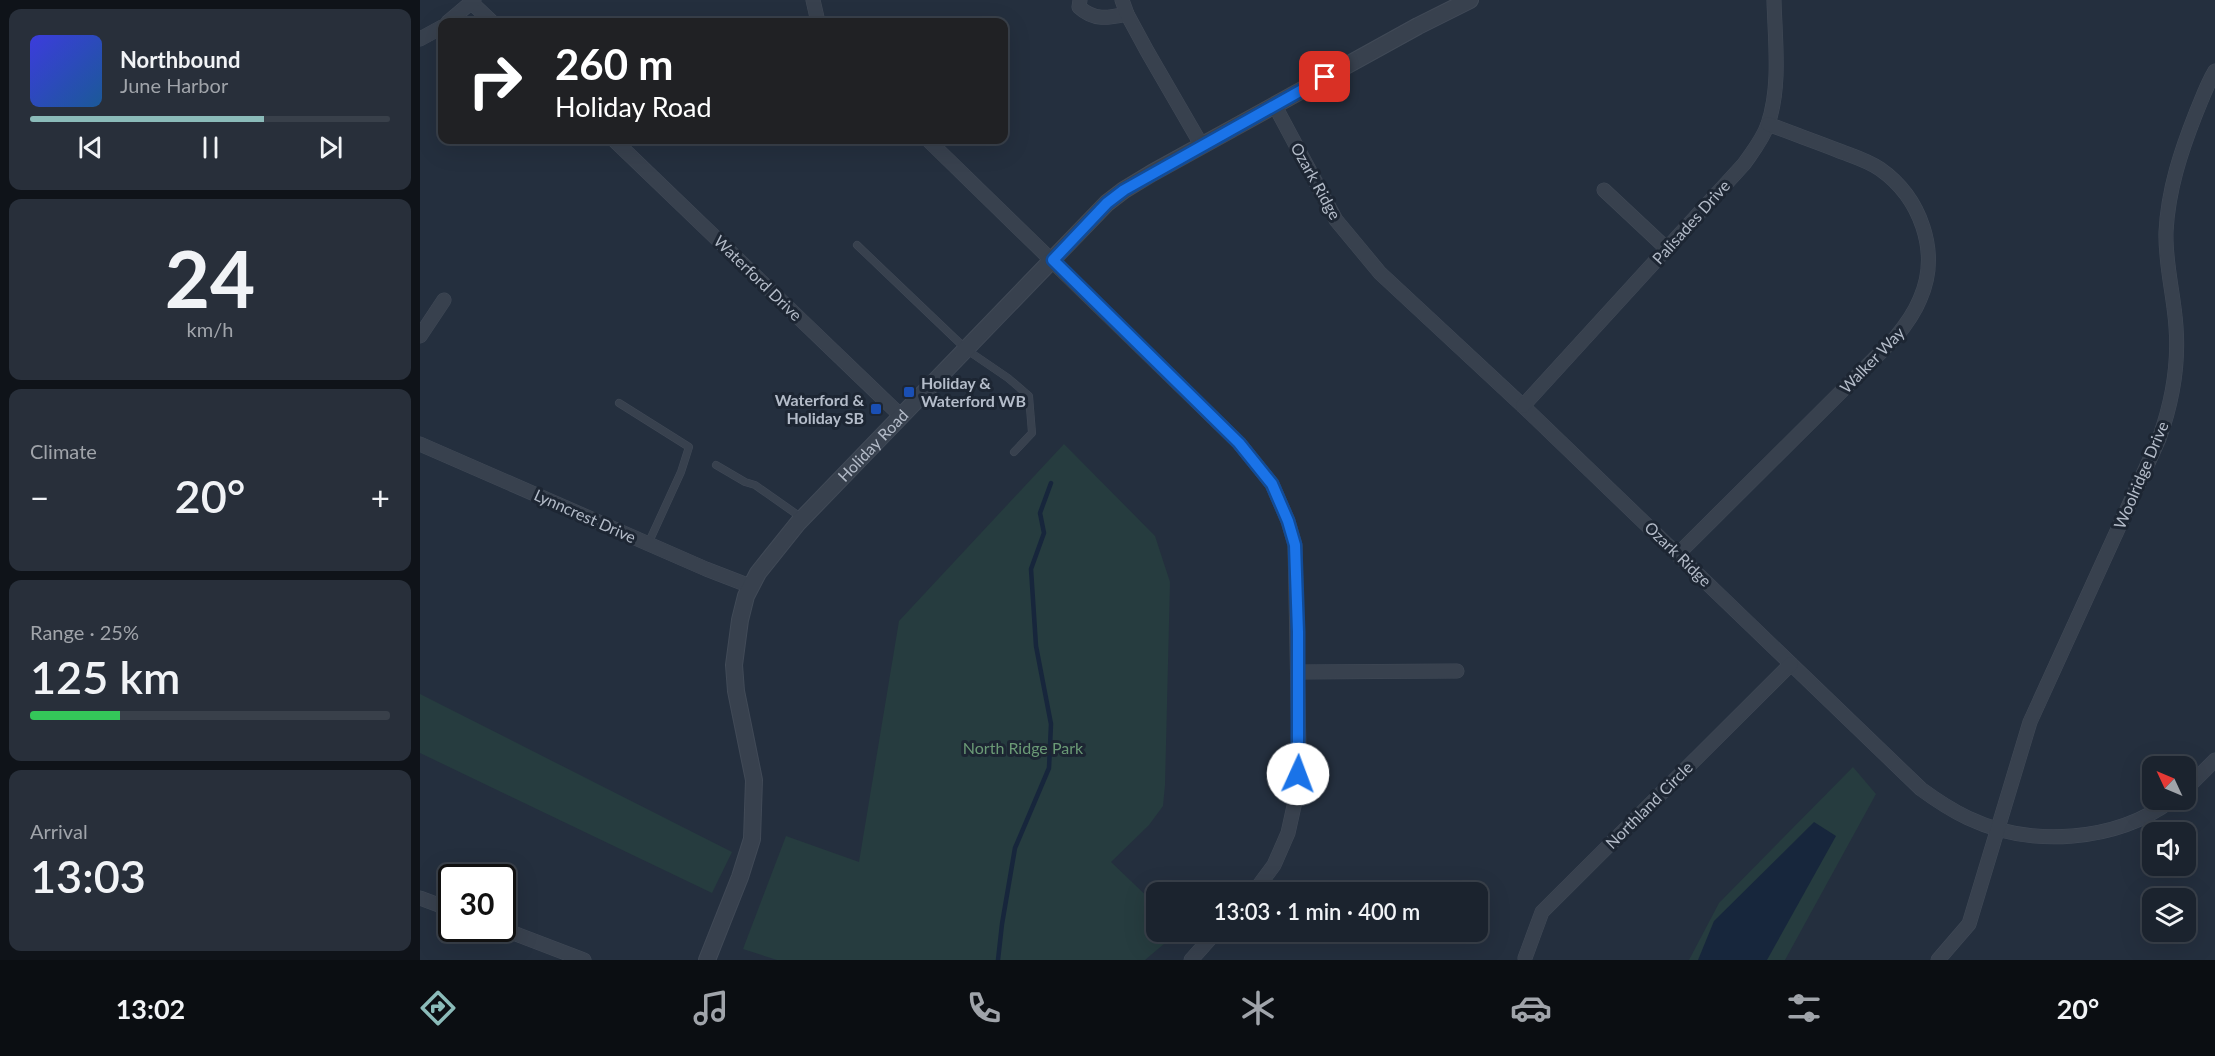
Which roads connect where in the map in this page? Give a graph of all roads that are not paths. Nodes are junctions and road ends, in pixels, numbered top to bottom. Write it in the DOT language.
graph roads {
  1 [pos="813,0"];
  2 [pos="1080,0"];
  3 [pos="1122,0"];
  4 [pos="1470,0"];
  5 [pos="1774,0"];
  6 [pos="473,1"];
  7 [pos="1127,14"];
  8 [pos="453,18"];
  9 [pos="488,18"];
  10 [pos="817,18"];
  11 [pos="438,29"];
  12 [pos="420,39"];
  13 [pos="2215,71"];
  14 [pos="1275,106"];
  15 [pos="1768,124"];
  16 [pos="618,144"];
  17 [pos="932,144"];
  18 [pos="1202,146"];
  19 [pos="1604,190"];
  20 [pos="857,245"];
  21 [pos="1666,249"];
  22 [pos="1053,260"];
  23 [pos="444,300"];
  24 [pos="420,336"];
  25 [pos="967,350"];
  26 [pos="619,403"];
  27 [pos="1523,406"];
  28 [pos="901,416"];
  29 [pos="420,444"];
  30 [pos="1014,452"];
  31 [pos="716,465"];
  32 [pos="802,518"];
  33 [pos="648,544"];
  34 [pos="1678,554"];
  35 [pos="750,586"];
  36 [pos="1791,664"];
  37 [pos="1457,671"];
  38 [pos="1298,672"];
  39 [pos="2215,760"];
  40 [pos="2196,779"];
  41 [pos="2154,810"];
  42 [pos="1997,829"];
  43 [pos="1261,882"];
  44 [pos="420,898"];
  45 [pos="438,905"];
  46 [pos="516,934"];
  47 [pos="1207,942"];
  48 [pos="1525,958"];
  49 [pos="584,960"];
  50 [pos="707,960"];
  51 [pos="1191,960"];
  52 [pos="1938,960"];
  1 -- 10 [label="street"];
  2 -- 7 [label="street"];
  3 -- 7 [label="street"];
  4 -- 14 [label="street, Holiday Road"];
  5 -- 15 [label="street, Palisades Drive"];
  6 -- 8 [label="street"];
  6 -- 9 [label="street"];
  7 -- 18 [label="street"];
  11 -- 12 [label="street"];
  13 -- 42 [label="street, Woolridge Drive"];
  14 -- 18 [label="street, Holiday Road"];
  14 -- 27 [label="street, Ozark Ridge"];
  15 -- 21 [label="street, Palisades Drive"];
  15 -- 34 [label="street, Walker Way"];
  16 -- 28 [label="street, Waterford Drive"];
  17 -- 22 [label="street"];
  18 -- 22 [label="street, Holiday Road"];
  19 -- 21 [label="street"];
  20 -- 25 [label="lane"];
  21 -- 27 [label="street, Palisades Drive"];
  22 -- 25 [label="street, Holiday Road"];
  22 -- 38 [label="street"];
  23 -- 24 [label="street"];
  25 -- 28 [label="street, Holiday Road"];
  25 -- 30 [label="lane"];
  26 -- 33 [label="lane"];
  27 -- 34 [label="street, Ozark Ridge"];
  28 -- 32 [label="street, Holiday Road"];
  29 -- 33 [label="street, Lynncrest Drive"];
  31 -- 32 [label="lane"];
  32 -- 35 [label="street, Holiday Road"];
  33 -- 35 [label="street, Lynncrest Drive"];
  34 -- 36 [label="street, Ozark Ridge"];
  35 -- 50 [label="street, Holiday Road"];
  36 -- 42 [label="street, Ozark Ridge"];
  36 -- 48 [label="street, Northland Circle"];
  37 -- 38 [label="street"];
  38 -- 43 [label="street"];
  39 -- 40 [label="street"];
  41 -- 42 [label="street, Ozark Ridge"];
  42 -- 52 [label="street, Woolridge Drive"];
  44 -- 45 [label="street"];
  46 -- 49 [label="street"];
  47 -- 51 [label="street"];
}
